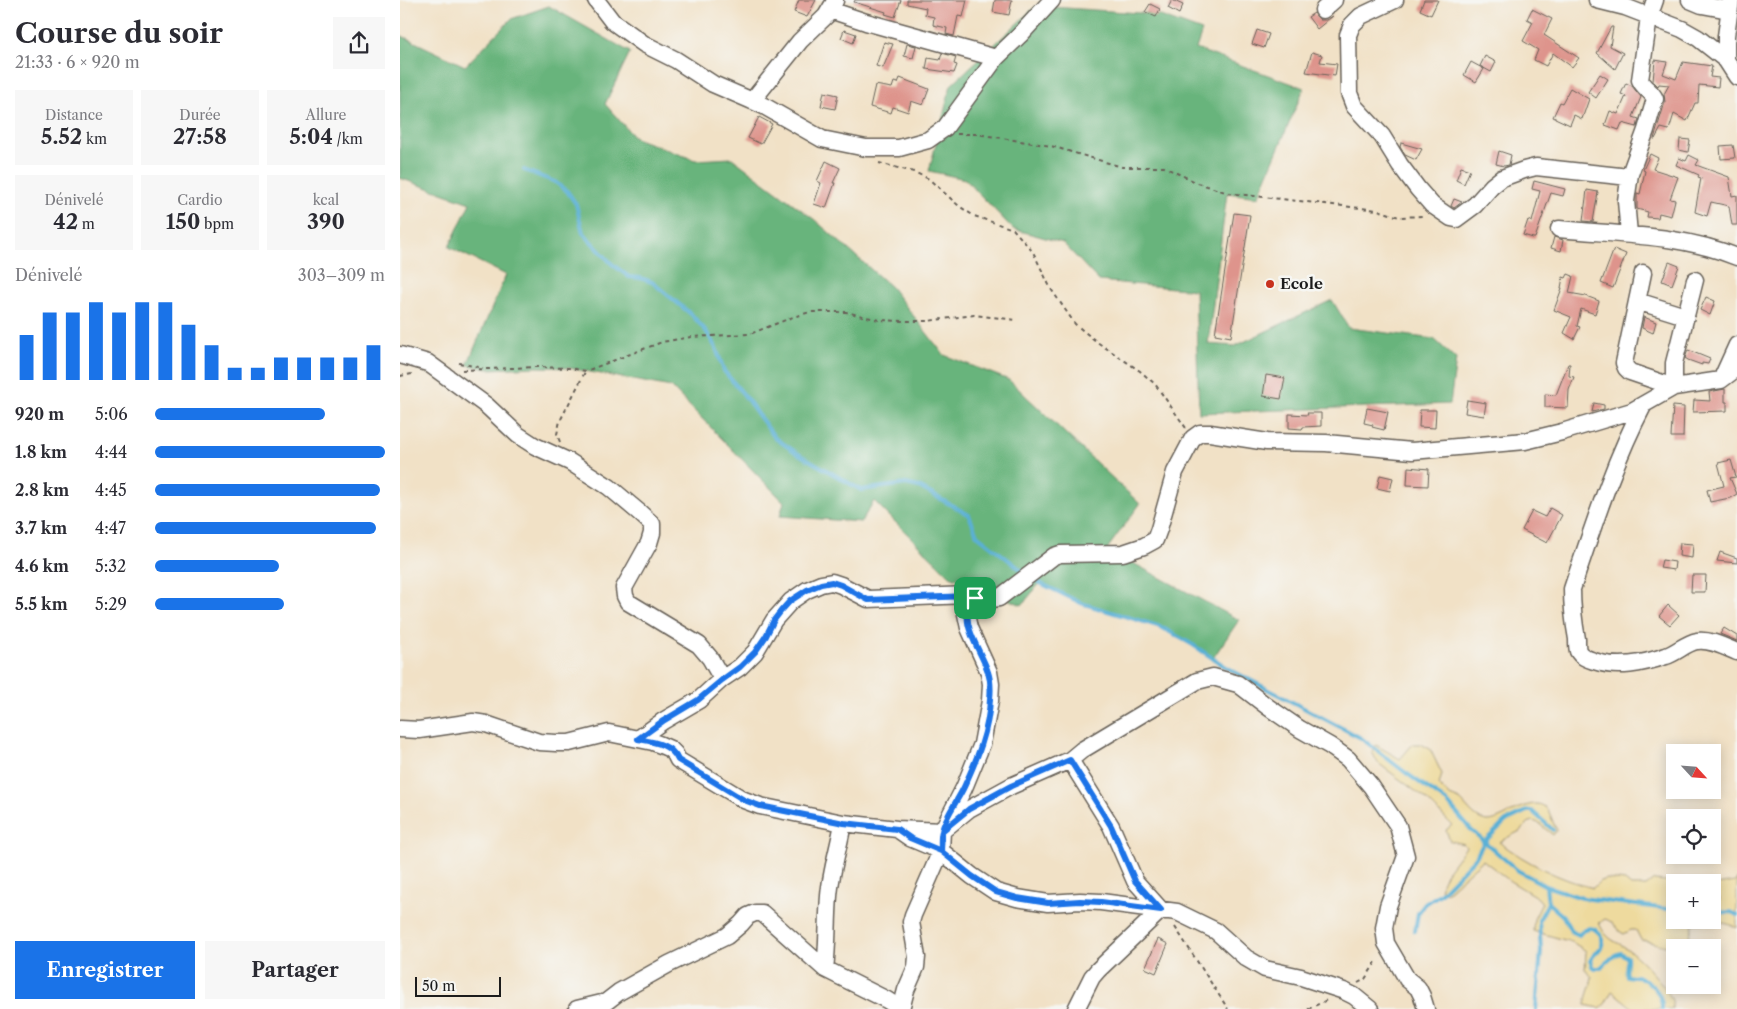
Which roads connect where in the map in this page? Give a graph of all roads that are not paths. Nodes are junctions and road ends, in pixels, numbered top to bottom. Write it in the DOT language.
graph roads {
  1 [pos="596,0"];
  2 [pos="1052,0"];
  3 [pos="1395,0"];
  4 [pos="1597,0"];
  5 [pos="1655,0"];
  6 [pos="1690,0"];
  7 [pos="833,5"];
  8 [pos="1732,5"];
  9 [pos="1649,16"];
  10 [pos="996,58"];
  11 [pos="1726,60"];
  12 [pos="1737,77"];
  13 [pos="752,101"];
  14 [pos="1629,177"];
  15 [pos="1559,229"];
  16 [pos="1629,234"];
  17 [pos="1737,257"];
  18 [pos="1643,272"];
  19 [pos="1695,280"];
  20 [pos="1637,301"];
  21 [pos="1685,316"];
  22 [pos="1737,345"];
  23 [pos="400,354"];
  24 [pos="1737,368"];
  25 [pos="1722,380"];
  26 [pos="1674,388"];
  27 [pos="1644,404"];
  28 [pos="975,598"];
  29 [pos="1737,652"];
  30 [pos="722,680"];
  31 [pos="400,729"];
  32 [pos="638,739"];
  33 [pos="1070,760"];
  34 [pos="844,823"];
  35 [pos="897,829"];
  36 [pos="942,831"];
  37 [pos="941,851"];
  38 [pos="1161,910"];
  39 [pos="825,969"];
  40 [pos="602,1006"];
  41 [pos="577,1009"];
  42 [pos="901,1009"];
  43 [pos="1076,1009"];
  44 [pos="1370,1009"];
  45 [pos="1426,1009"];
  1 -- 13 [label="street"];
  2 -- 10 [label="street"];
  3 -- 14 [label="street"];
  4 -- 9 [label="street"];
  5 -- 9 [label="street"];
  6 -- 8 [label="street"];
  7 -- 10 [label="street"];
  7 -- 13 [label="street"];
  8 -- 11 [label="street"];
  9 -- 11 [label="street"];
  9 -- 14 [label="street"];
  10 -- 13 [label="street"];
  11 -- 12 [label="street"];
  14 -- 16 [label="street"];
  15 -- 16 [label="street"];
  16 -- 17 [label="street"];
  18 -- 20 [label="street"];
  19 -- 21 [label="street"];
  20 -- 21 [label="street"];
  20 -- 26 [label="street"];
  21 -- 26 [label="street"];
  22 -- 25 [label="street"];
  23 -- 30 [label="street"];
  24 -- 25 [label="street"];
  25 -- 26 [label="street"];
  26 -- 27 [label="street"];
  27 -- 28 [label="street"];
  27 -- 29 [label="street"];
  28 -- 30 [label="street"];
  28 -- 36 [label="street"];
  30 -- 32 [label="street"];
  31 -- 32 [label="street"];
  32 -- 34 [label="street"];
  33 -- 36 [label="street"];
  33 -- 38 [label="street"];
  33 -- 45 [label="street"];
  34 -- 35 [label="street"];
  34 -- 39 [label="street"];
  35 -- 36 [label="street"];
  35 -- 37 [label="street"];
  36 -- 37 [label="street"];
  37 -- 38 [label="street"];
  37 -- 42 [label="street"];
  38 -- 43 [label="street"];
  38 -- 44 [label="street"];
  39 -- 40 [label="street"];
  39 -- 42 [label="street"];
  40 -- 41 [label="street"];
}
